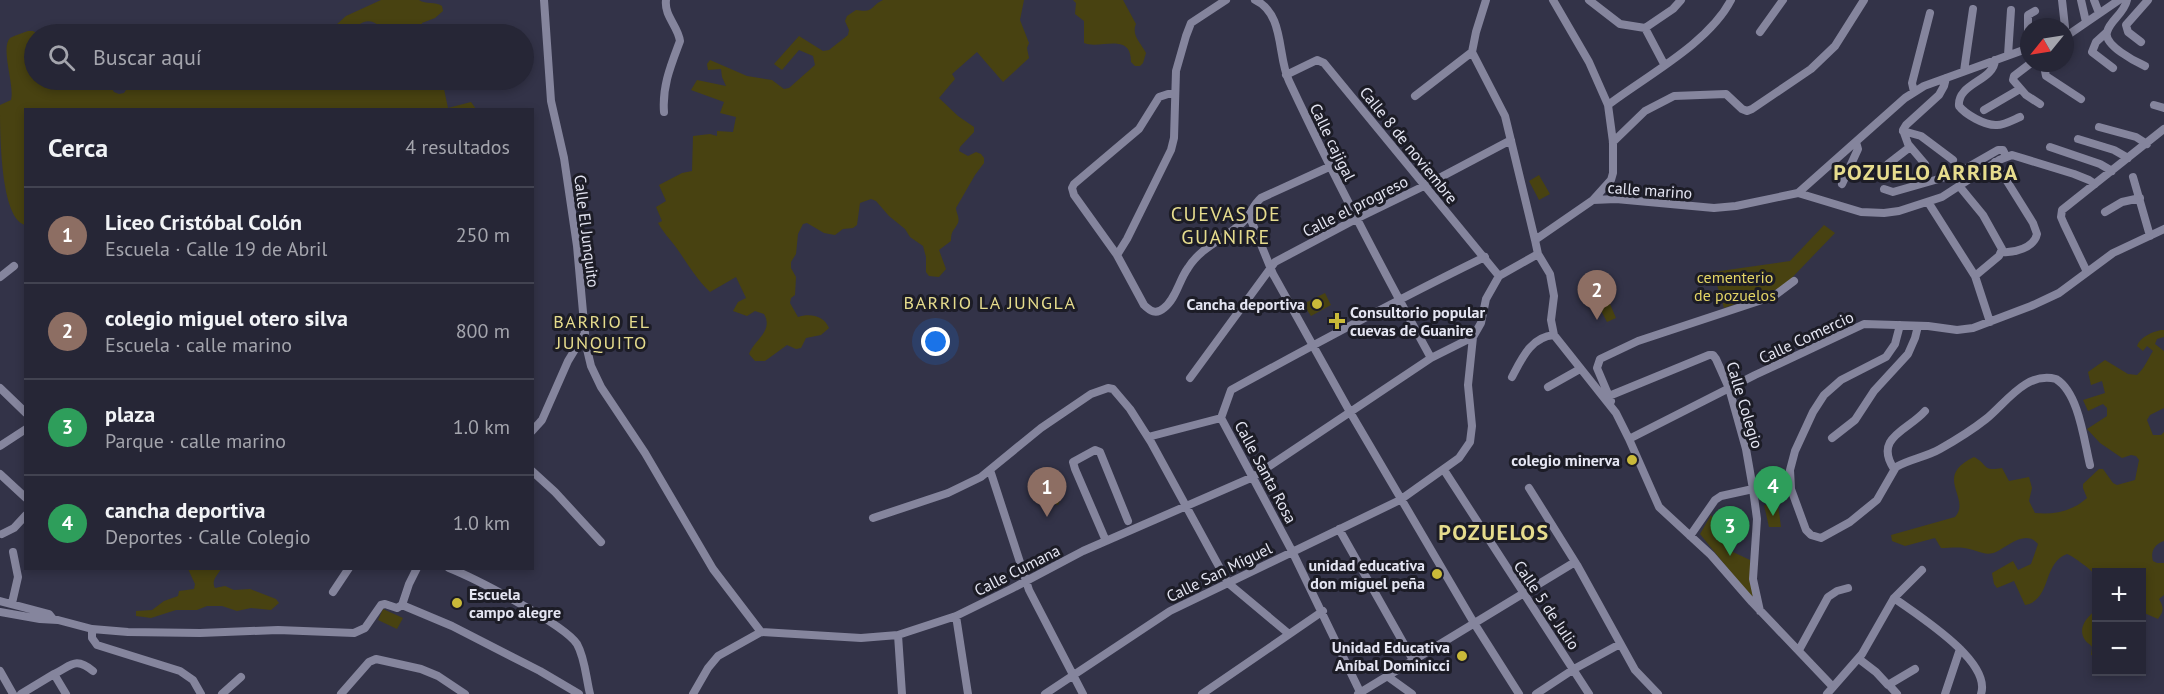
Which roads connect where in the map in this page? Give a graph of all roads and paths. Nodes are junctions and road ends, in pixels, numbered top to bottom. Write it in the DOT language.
graph roads {
  1 [pos="544,0"];
  2 [pos="666,0"];
  3 [pos="1226,0"];
  4 [pos="1255,0"];
  5 [pos="1486,0"];
  6 [pos="1553,0"];
  7 [pos="1588,0"];
  8 [pos="1681,0"];
  9 [pos="1731,0"];
  10 [pos="1783,0"];
  11 [pos="1864,0"];
  12 [pos="2062,0"];
  13 [pos="2081,0"];
  14 [pos="2094,0"];
  15 [pos="2127,0"];
  16 [pos="2148,0"];
  17 [pos="2116,1"];
  18 [pos="1973,9"];
  19 [pos="2011,10"];
  20 [pos="2035,10"];
  21 [pos="1930,13"];
  22 [pos="2098,13"];
  23 [pos="2028,18"];
  24 [pos="2064,18"];
  25 [pos="2086,22"];
  26 [pos="1645,28"];
  27 [pos="2074,30"];
  28 [pos="1760,32"];
  29 [pos="2107,32"];
  30 [pos="2141,42"];
  31 [pos="2020,51"];
  32 [pos="1472,52"];
  33 [pos="2008,55"];
  34 [pos="1995,60"];
  35 [pos="1664,64"];
  36 [pos="2145,66"];
  37 [pos="2113,68"];
  38 [pos="1964,71"];
  39 [pos="2020,71"];
  40 [pos="2045,72"];
  41 [pos="1286,75"];
  42 [pos="1946,78"];
  43 [pos="2020,89"];
  44 [pos="1914,93"];
  45 [pos="1175,94"];
  46 [pos="1415,96"];
  47 [pos="2081,99"];
  48 [pos="2040,104"];
  49 [pos="1608,105"];
  50 [pos="2154,105"];
  51 [pos="2164,108"];
  52 [pos="1984,110"];
  53 [pos="664,112"];
  54 [pos="2020,117"];
  55 [pos="2099,127"];
  56 [pos="2164,129"];
  57 [pos="1903,131"];
  58 [pos="2078,139"];
  59 [pos="1511,140"];
  60 [pos="1613,142"];
  61 [pos="1856,142"];
  62 [pos="2147,144"];
  63 [pos="1910,147"];
  64 [pos="2050,147"];
  65 [pos="2006,156"];
  66 [pos="2128,159"];
  67 [pos="1953,160"];
  68 [pos="1995,162"];
  69 [pos="1888,164"];
  70 [pos="1925,164"];
  71 [pos="1329,166"];
  72 [pos="2112,171"];
  73 [pos="2133,177"];
  74 [pos="1842,184"];
  75 [pos="2095,184"];
  76 [pos="1424,186"];
  77 [pos="1960,187"];
  78 [pos="1884,189"];
  79 [pos="1798,194"];
  80 [pos="2140,198"];
  81 [pos="1593,200"];
  82 [pos="1928,202"];
  83 [pos="2105,212"];
  84 [pos="1250,215"];
  85 [pos="1356,219"];
  86 [pos="2164,229"];
  87 [pos="2150,236"];
  88 [pos="1535,240"];
  89 [pos="2001,252"];
  90 [pos="1538,254"];
  91 [pos="1117,255"];
  92 [pos="1485,257"];
  93 [pos="14,266"];
  94 [pos="1271,270"];
  95 [pos="2087,272"];
  96 [pos="1500,276"];
  97 [pos="1975,276"];
  98 [pos="0,277"];
  99 [pos="1794,281"];
  100 [pos="1398,299"];
  101 [pos="1990,322"];
  102 [pos="1900,325"];
  103 [pos="1918,326"];
  104 [pos="585,333"];
  105 [pos="1554,335"];
  106 [pos="1473,337"];
  107 [pos="1312,345"];
  108 [pos="1431,358"];
  109 [pos="1580,369"];
  110 [pos="1512,377"];
  111 [pos="1190,378"];
  112 [pos="1548,387"];
  113 [pos="0,388"];
  114 [pos="1729,388"];
  115 [pos="1609,396"];
  116 [pos="24,411"];
  117 [pos="1925,411"];
  118 [pos="1350,412"];
  119 [pos="1616,413"];
  120 [pos="1221,418"];
  121 [pos="534,429"];
  122 [pos="24,430"];
  123 [pos="1148,437"];
  124 [pos="1832,438"];
  125 [pos="1629,439"];
  126 [pos="0,446"];
  127 [pos="2090,465"];
  128 [pos="1894,469"];
  129 [pos="990,470"];
  130 [pos="1444,470"];
  131 [pos="534,473"];
  132 [pos="0,474"];
  133 [pos="1253,477"];
  134 [pos="1528,488"];
  135 [pos="1753,489"];
  136 [pos="24,496"];
  137 [pos="1400,500"];
  138 [pos="1188,506"];
  139 [pos="24,517"];
  140 [pos="873,518"];
  141 [pos="1128,521"];
  142 [pos="1339,528"];
  143 [pos="2,534"];
  144 [pos="1690,536"];
  145 [pos="1106,541"];
  146 [pos="601,542"];
  147 [pos="1293,551"];
  148 [pos="13,552"];
  149 [pos="1575,562"];
  150 [pos="348,570"];
  151 [pos="416,570"];
  152 [pos="453,570"];
  153 [pos="1922,570"];
  154 [pos="1027,581"];
  155 [pos="1228,583"];
  156 [pos="1848,588"];
  157 [pos="333,592"];
  158 [pos="1522,594"];
  159 [pos="1894,598"];
  160 [pos="0,601"];
  161 [pos="12,603"];
  162 [pos="402,605"];
  163 [pos="1323,611"];
  164 [pos="1760,611"];
  165 [pos="0,612"];
  166 [pos="956,616"];
  167 [pos="53,619"];
  168 [pos="1474,623"];
  169 [pos="92,628"];
  170 [pos="761,632"];
  171 [pos="1289,634"];
  172 [pos="898,635"];
  173 [pos="1620,644"];
  174 [pos="1960,649"];
  175 [pos="1799,650"];
  176 [pos="1859,658"];
  177 [pos="1413,660"];
  178 [pos="1574,669"];
  179 [pos="1915,669"];
  180 [pos="0,671"];
  181 [pos="93,671"];
  182 [pos="54,674"];
  183 [pos="1072,675"];
  184 [pos="1387,676"];
  185 [pos="241,677"];
  186 [pos="1889,685"];
  187 [pos="454,687"];
  188 [pos="1833,687"];
  189 [pos="1206,693"];
  190 [pos="1360,693"];
  191 [pos="13,694"];
  192 [pos="21,694"];
  193 [pos="66,694"];
  194 [pos="201,694"];
  195 [pos="222,694"];
  196 [pos="341,694"];
  197 [pos="447,694"];
  198 [pos="465,694"];
  199 [pos="579,694"];
  200 [pos="590,694"];
  201 [pos="693,694"];
  202 [pos="902,694"];
  203 [pos="968,694"];
  204 [pos="1045,694"];
  205 [pos="1083,694"];
  206 [pos="1412,694"];
  207 [pos="1519,694"];
  208 [pos="1536,694"];
  209 [pos="1589,694"];
  210 [pos="1658,694"];
  211 [pos="1827,694"];
  212 [pos="1897,694"];
  213 [pos="1946,694"];
  214 [pos="1981,694"];
  1 -- 104 [label="street, Calle El Junquito"];
  2 -- 53 [label="street"];
  3 -- 45 [label="street"];
  4 -- 41 [label="street, Calle cajigal"];
  5 -- 32 [label="street"];
  6 -- 49 [label="street"];
  7 -- 26 [label="street"];
  8 -- 26 [label="street"];
  9 -- 35 [label="street"];
  10 -- 28 [label="street"];
  11 -- 60 [label="street"];
  12 -- 24 [label="street"];
  13 -- 25 [label="street"];
  14 -- 22 [label="street"];
  15 -- 29 [label="street"];
  16 -- 30 [label="street"];
  17 -- 22 [label="street"];
  18 -- 38 [label="street"];
  19 -- 33 [label="street"];
  20 -- 23 [label="street"];
  21 -- 44 [label="street"];
  22 -- 25 [label="street"];
  25 -- 27 [label="street"];
  26 -- 35 [label="street"];
  29 -- 36 [label="street"];
  29 -- 37 [label="street"];
  31 -- 33 [label="street"];
  32 -- 46 [label="street"];
  32 -- 59 [label="street"];
  33 -- 34 [label="street"];
  34 -- 38 [label="street"];
  34 -- 54 [label="street"];
  35 -- 49 [label="street"];
  38 -- 42 [label="street"];
  39 -- 43 [label="street"];
  40 -- 47 [label="street"];
  41 -- 71 [label="street, Calle cajigal"];
  41 -- 76 [label="street, Calle 8 de noviembre"];
  42 -- 44 [label="street"];
  42 -- 57 [label="street"];
  43 -- 48 [label="street"];
  43 -- 52 [label="street"];
  44 -- 61 [label="street"];
  45 -- 91 [label="street"];
  45 -- 91 [label="street"];
  49 -- 60 [label="street"];
  50 -- 51 [label="street"];
  55 -- 62 [label="street"];
  56 -- 62 [label="street"];
  57 -- 63 [label="street"];
  57 -- 67 [label="street"];
  58 -- 66 [label="street"];
  59 -- 76 [label="street, Calle el progreso"];
  59 -- 88 [label="street"];
  60 -- 81 [label="street"];
  61 -- 74 [label="street"];
  61 -- 79 [label="street"];
  62 -- 66 [label="street"];
  63 -- 69 [label="street"];
  63 -- 70 [label="street"];
  64 -- 72 [label="street"];
  65 -- 68 [label="street"];
  65 -- 75 [label="street"];
  65 -- 78 [label="street"];
  66 -- 72 [label="street"];
  68 -- 77 [label="street"];
  68 -- 89 [label="street"];
  71 -- 84 [label="street"];
  71 -- 85 [label="street, Calle cajigal"];
  72 -- 75 [label="street"];
  73 -- 80 [label="street"];
  75 -- 95 [label="street"];
  76 -- 85 [label="street, Calle el progreso"];
  76 -- 92 [label="street, Calle 8 de noviembre"];
  77 -- 82 [label="street"];
  77 -- 89 [label="street"];
  79 -- 81 [label="street, calle marino"];
  79 -- 82 [label="street"];
  80 -- 83 [label="street"];
  80 -- 87 [label="street"];
  81 -- 88 [label="street, calle marino"];
  82 -- 97 [label="street"];
  84 -- 91 [label="street"];
  84 -- 94 [label="street"];
  85 -- 94 [label="street, Calle el progreso"];
  85 -- 100 [label="street, Calle cajigal"];
  86 -- 87 [label="street, Calle Comercio"];
  87 -- 95 [label="street, Calle Comercio"];
  88 -- 90 [label="street"];
  89 -- 97 [label="street"];
  90 -- 96 [label="street"];
  90 -- 105 [label="street"];
  92 -- 96 [label="street, Calle 8 de noviembre"];
  92 -- 100 [label="street, Calle Santa Rosa"];
  93 -- 98 [label="street"];
  94 -- 107 [label="street"];
  94 -- 111 [label="street, Calle el progreso"];
  95 -- 101 [label="street, Calle Comercio"];
  96 -- 106 [label="street, Calle San Miguel"];
  97 -- 101 [label="street"];
  99 -- 115 [label="street"];
  100 -- 107 [label="street, Calle Santa Rosa"];
  100 -- 108 [label="street, Calle cajigal"];
  101 -- 103 [label="street, Calle Comercio"];
  102 -- 103 [label="street, Calle Comercio"];
  102 -- 114 [label="street, Calle Comercio"];
  102 -- 128 [label="street"];
  103 -- 124 [label="street"];
  104 -- 121 [label="street"];
  104 -- 170 [label="street, Calle El Junquito"];
  105 -- 109 [label="street"];
  105 -- 110 [label="street"];
  106 -- 108 [label="street"];
  106 -- 130 [label="street, Calle San Miguel"];
  107 -- 118 [label="street"];
  107 -- 120 [label="street, Calle Santa Rosa"];
  108 -- 118 [label="street"];
  109 -- 112 [label="street"];
  109 -- 119 [label="street"];
  113 -- 116 [label="street"];
  114 -- 115 [label="street, Calle Colegio"];
  114 -- 125 [label="street, Calle Comercio"];
  114 -- 135 [label="street, Calle Colegio"];
  115 -- 119 [label="street"];
  117 -- 128 [label="street"];
  118 -- 133 [label="street, Calle Cumana"];
  118 -- 137 [label="street"];
  119 -- 125 [label="street"];
  120 -- 123 [label="street"];
  120 -- 133 [label="street, Calle Santa Rosa"];
  122 -- 126 [label="street"];
  123 -- 129 [label="street"];
  123 -- 138 [label="street"];
  125 -- 144 [label="street"];
  127 -- 128 [label="street"];
  129 -- 140 [label="street"];
  129 -- 154 [label="street"];
  130 -- 137 [label="street, Calle San Miguel"];
  130 -- 158 [label="street, Calle 5 de Julio"];
  131 -- 146 [label="street"];
  132 -- 136 [label="street"];
  133 -- 138 [label="street, Calle Cumana"];
  133 -- 147 [label="street, Calle Santa Rosa"];
  134 -- 149 [label="street"];
  135 -- 144 [label="street"];
  135 -- 164 [label="street, Calle Colegio"];
  137 -- 142 [label="street, Calle San Miguel"];
  137 -- 168 [label="street"];
  138 -- 145 [label="street, Calle Cumana"];
  138 -- 155 [label="street"];
  139 -- 143 [label="street"];
  141 -- 145 [label="street"];
  142 -- 147 [label="street, Calle San Miguel"];
  142 -- 177 [label="street"];
  144 -- 164 [label="street"];
  145 -- 154 [label="street, Calle Cumana"];
  147 -- 155 [label="street, Calle San Miguel"];
  147 -- 163 [label="street, Calle Santa Rosa"];
  148 -- 161 [label="street"];
  149 -- 158 [label="street"];
  149 -- 173 [label="street"];
  150 -- 157 [label="street"];
  151 -- 162 [label="street"];
  152 -- 200 [label="street"];
  153 -- 159 [label="street"];
  154 -- 166 [label="street, Calle Cumana"];
  154 -- 183 [label="street"];
  155 -- 171 [label="street"];
  155 -- 183 [label="street, Calle San Miguel"];
  156 -- 175 [label="street"];
  158 -- 168 [label="street"];
  158 -- 178 [label="street, Calle 5 de Julio"];
  159 -- 174 [label="street"];
  159 -- 176 [label="street"];
  160 -- 161 [label="street"];
  161 -- 167 [label="street"];
  162 -- 169 [label="street"];
  162 -- 199 [label="street"];
  163 -- 171 [label="street"];
  163 -- 190 [label="street, Calle Santa Rosa"];
  164 -- 175 [label="street"];
  165 -- 167 [label="street"];
  166 -- 172 [label="street, Calle Cumana"];
  166 -- 203 [label="street"];
  167 -- 169 [label="street"];
  168 -- 177 [label="street"];
  168 -- 207 [label="street"];
  169 -- 194 [label="street"];
  170 -- 172 [label="street, Calle Cumana"];
  170 -- 201 [label="street"];
  171 -- 189 [label="street"];
  172 -- 202 [label="street"];
  173 -- 178 [label="street"];
  173 -- 210 [label="street"];
  174 -- 213 [label="street"];
  174 -- 214 [label="street"];
  175 -- 188 [label="street"];
  176 -- 186 [label="street"];
  176 -- 188 [label="street"];
  177 -- 184 [label="street"];
  178 -- 208 [label="street"];
  178 -- 209 [label="street, Calle 5 de Julio"];
  179 -- 186 [label="street"];
  180 -- 191 [label="street"];
  181 -- 182 [label="street"];
  182 -- 192 [label="street"];
  182 -- 193 [label="street"];
  183 -- 204 [label="street, Calle San Miguel"];
  183 -- 205 [label="street"];
  184 -- 190 [label="street"];
  184 -- 206 [label="street"];
  185 -- 195 [label="street"];
  186 -- 212 [label="street"];
  187 -- 196 [label="street"];
  187 -- 197 [label="street"];
  187 -- 198 [label="street"];
  188 -- 211 [label="street"];
}
